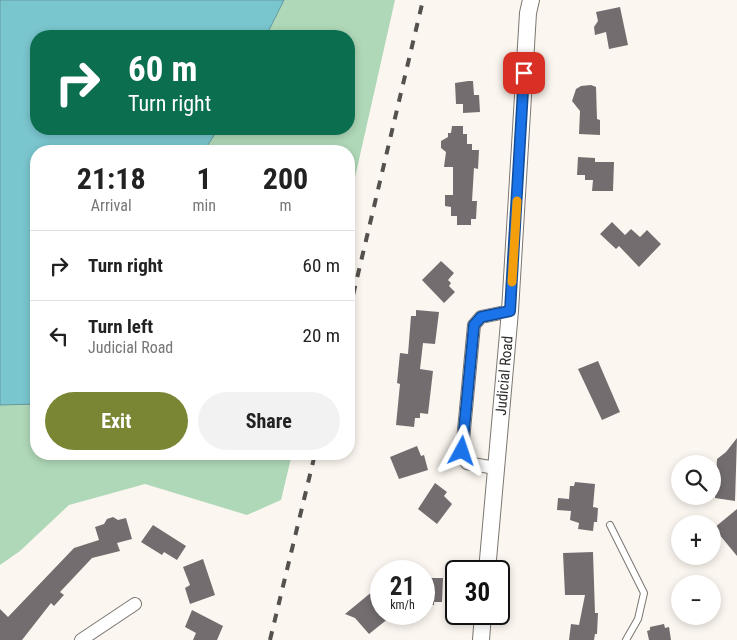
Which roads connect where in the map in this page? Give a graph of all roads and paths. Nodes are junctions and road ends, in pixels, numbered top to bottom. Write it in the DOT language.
graph roads {
  1 [pos="531,0"];
  2 [pos="510,311"];
  3 [pos="496,468"];
  4 [pos="610,526"];
  5 [pos="488,560"];
  6 [pos="135,604"];
  7 [pos="482,625"];
  8 [pos="81,640"];
  9 [pos="481,640"];
  10 [pos="626,640"];
  1 -- 2 [label="street, Judicial Road"];
  2 -- 3 [label="street, Judicial Road"];
  2 -- 3 [label="street"];
  3 -- 5 [label="street, Judicial Road"];
  4 -- 10 [label="lane"];
  6 -- 8 [label="street"];
  7 -- 9 [label="street"];
}
